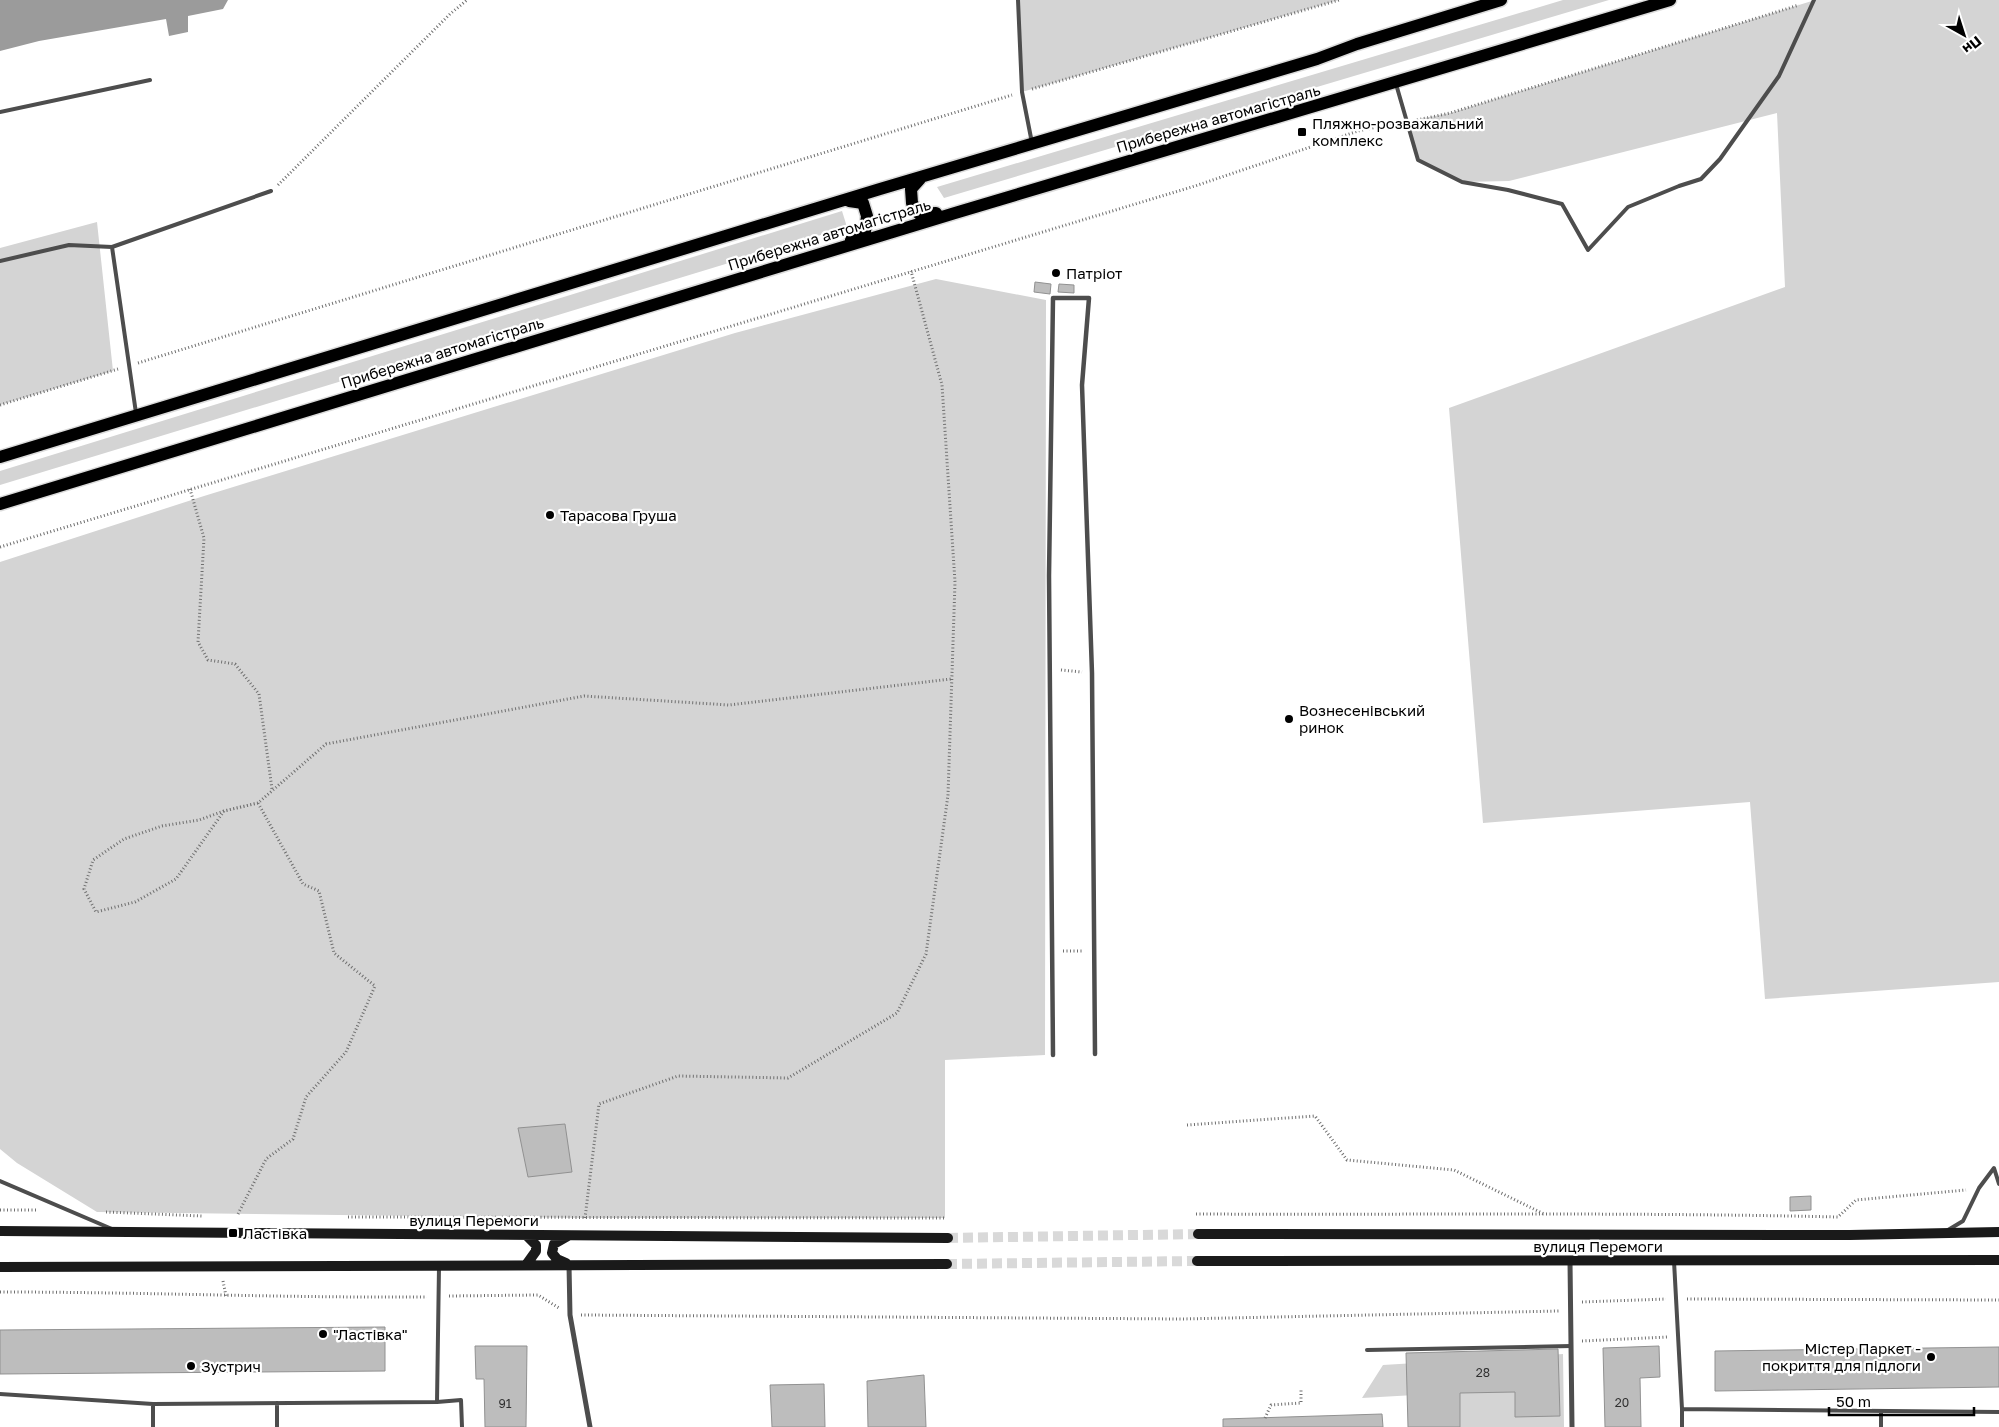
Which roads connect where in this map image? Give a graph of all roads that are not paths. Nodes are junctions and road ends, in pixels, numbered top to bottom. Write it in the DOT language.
graph roads {
  1 [pos="1018,0"];
  2 [pos="1502,0"];
  3 [pos="1670,0"];
  4 [pos="1814,0"];
  5 [pos="150,80"];
  6 [pos="1395,82"];
  7 [pos="0,112"];
  8 [pos="1032,145"];
  9 [pos="920,179"];
  10 [pos="271,191"];
  11 [pos="844,200"];
  12 [pos="955,212"];
  13 [pos="112,247"];
  14 [pos="841,247"];
  15 [pos="0,261"];
  16 [pos="137,415"];
  17 [pos="0,457"];
  18 [pos="0,504"];
  19 [pos="1095,1054"];
  20 [pos="1054,1055"];
  21 [pos="0,1181"];
  22 [pos="1999,1184"];
  23 [pos="0,1231"];
  24 [pos="121,1232"];
  25 [pos="1999,1232"];
  26 [pos="1198,1234"];
  27 [pos="1941,1234"];
  28 [pos="526,1235"];
  29 [pos="571,1235"];
  30 [pos="948,1238"];
  31 [pos="1674,1260"];
  32 [pos="1999,1260"];
  33 [pos="1197,1261"];
  34 [pos="1570,1261"];
  35 [pos="947,1264"];
  36 [pos="439,1265"];
  37 [pos="526,1265"];
  38 [pos="569,1265"];
  39 [pos="0,1268"];
  40 [pos="1571,1343"];
  41 [pos="1367,1350"];
  42 [pos="0,1394"];
  43 [pos="437,1402"];
  44 [pos="277,1403"];
  45 [pos="153,1404"];
  46 [pos="1682,1409"];
  47 [pos="1999,1412"];
  48 [pos="1880,1413"];
  49 [pos="153,1427"];
  50 [pos="277,1427"];
  51 [pos="462,1427"];
  52 [pos="590,1427"];
  53 [pos="1572,1427"];
  54 [pos="1682,1427"];
  55 [pos="1881,1427"];
  1 -- 8 [label="lane"];
  2 -- 8 [label="main road, Прибережна автомагістраль"];
  3 -- 6 [label="main road, Прибережна автомагістраль"];
  4 -- 6 [label="lane"];
  5 -- 7 [label="lane"];
  6 -- 12 [label="main road, Прибережна автомагістраль"];
  8 -- 9 [label="main road, Прибережна автомагістраль"];
  9 -- 11 [label="main road, Прибережна автомагістраль"];
  9 -- 12 [label="main road"];
  10 -- 13 [label="lane"];
  11 -- 14 [label="main road"];
  11 -- 16 [label="main road, Прибережна автомагістраль"];
  12 -- 14 [label="main road, Прибережна автомагістраль"];
  13 -- 15 [label="lane"];
  13 -- 16 [label="lane"];
  14 -- 18 [label="main road, Прибережна автомагістраль"];
  16 -- 17 [label="main road, Прибережна автомагістраль"];
  19 -- 20 [label="street"];
  21 -- 24 [label="lane"];
  22 -- 27 [label="lane"];
  23 -- 24 [label="main road, вулиця Перемоги"];
  24 -- 28 [label="main road, вулиця Перемоги"];
  25 -- 27 [label="main road, вулиця Перемоги"];
  26 -- 27 [label="main road, вулиця Перемоги"];
  28 -- 29 [label="main road, вулиця Перемоги"];
  28 -- 37 [label="main road"];
  29 -- 30 [label="main road, вулиця Перемоги"];
  29 -- 38 [label="main road"];
  31 -- 32 [label="main road, вулиця Перемоги"];
  31 -- 34 [label="main road, вулиця Перемоги"];
  31 -- 46 [label="lane"];
  33 -- 34 [label="main road, вулиця Перемоги"];
  34 -- 40 [label="street"];
  35 -- 38 [label="main road"];
  36 -- 37 [label="main road"];
  36 -- 39 [label="main road"];
  36 -- 43 [label="lane"];
  37 -- 38 [label="main road"];
  38 -- 52 [label="street"];
  40 -- 41 [label="lane"];
  40 -- 53 [label="street"];
  42 -- 45 [label="lane"];
  43 -- 44 [label="lane"];
  43 -- 51 [label="lane"];
  44 -- 45 [label="lane"];
  44 -- 50 [label="lane"];
  45 -- 49 [label="lane"];
  46 -- 48 [label="lane"];
  46 -- 54 [label="lane"];
  47 -- 48 [label="lane"];
  48 -- 55 [label="lane"];
}
